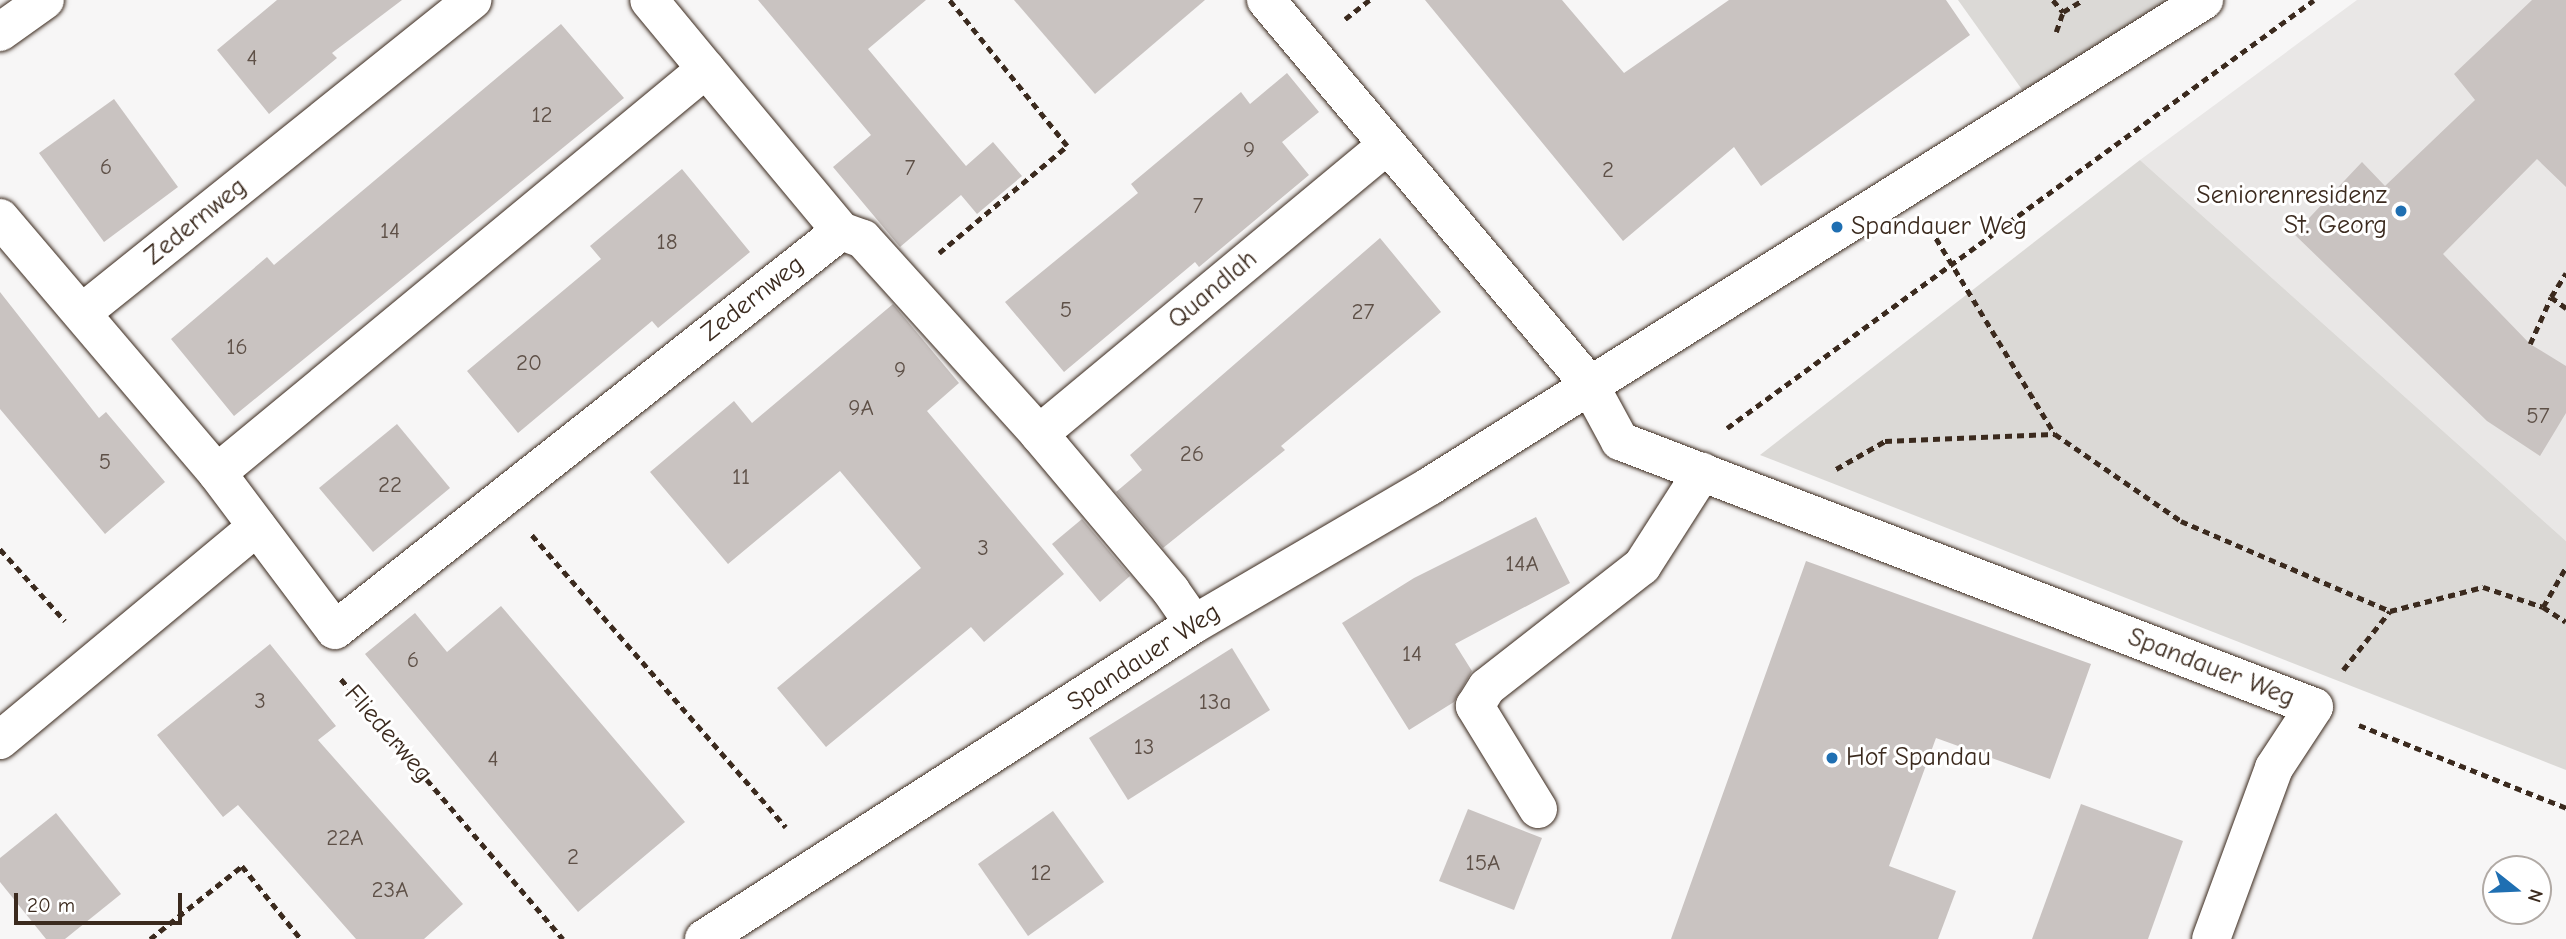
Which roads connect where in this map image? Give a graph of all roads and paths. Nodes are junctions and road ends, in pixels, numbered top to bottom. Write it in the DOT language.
graph roads {
  1 [pos="45,0"];
  2 [pos="472,0"];
  3 [pos="649,0"];
  4 [pos="949,0"];
  5 [pos="1266,0"];
  6 [pos="2053,0"];
  7 [pos="2204,0"];
  8 [pos="2314,0"];
  9 [pos="2063,12"];
  10 [pos="0,32"];
  11 [pos="706,69"];
  12 [pos="1386,146"];
  13 [pos="1903,186"];
  14 [pos="0,218"];
  15 [pos="841,231"];
  16 [pos="1953,265"];
  17 [pos="2566,273"];
  18 [pos="901,286"];
  19 [pos="2551,297"];
  20 [pos="2566,308"];
  21 [pos="83,312"];
  22 [pos="2530,344"];
  23 [pos="1589,384"];
  24 [pos="1040,434"];
  25 [pos="2055,434"];
  26 [pos="1690,468"];
  27 [pos="217,473"];
  28 [pos="499,497"];
  29 [pos="1779,502"];
  30 [pos="257,527"];
  31 [pos="0,549"];
  32 [pos="2566,567"];
  33 [pos="2543,607"];
  34 [pos="2390,611"];
  35 [pos="2566,622"];
  36 [pos="1194,624"];
  37 [pos="335,630"];
  38 [pos="98,658"];
  39 [pos="2314,707"];
  40 [pos="0,740"];
  41 [pos="2566,808"];
  42 [pos="1538,809"];
  43 [pos="821,867"];
  44 [pos="150,939"];
  45 [pos="301,939"];
  46 [pos="563,939"];
  47 [pos="704,939"];
  48 [pos="2211,939"];
  1 -- 10 [label="street"];
  2 -- 21 [label="street, Zedernweg"];
  3 -- 11 [label="street"];
  4 -- 18 [label="path"];
  5 -- 12 [label="street"];
  6 -- 9 [label="path"];
  7 -- 13 [label="street, Spandauer Weg"];
  8 -- 16 [label="path"];
  11 -- 15 [label="street"];
  11 -- 27 [label="street"];
  12 -- 23 [label="street"];
  12 -- 24 [label="street, Quandlah"];
  13 -- 16 [label="path"];
  13 -- 23 [label="street, Spandauer Weg"];
  14 -- 21 [label="street"];
  15 -- 18 [label="street"];
  15 -- 28 [label="street, Zedernweg"];
  16 -- 25 [label="path"];
  16 -- 26 [label="path"];
  17 -- 19 [label="path"];
  18 -- 24 [label="street"];
  19 -- 20 [label="path"];
  19 -- 22 [label="path"];
  21 -- 27 [label="street"];
  23 -- 26 [label="street, Spandauer Weg"];
  23 -- 36 [label="street, Spandauer Weg"];
  24 -- 36 [label="street"];
  25 -- 29 [label="path"];
  25 -- 34 [label="path"];
  26 -- 29 [label="street, Spandauer Weg"];
  26 -- 42 [label="street"];
  27 -- 30 [label="street"];
  28 -- 37 [label="street, Zedernweg"];
  28 -- 43 [label="path"];
  29 -- 39 [label="street, Spandauer Weg"];
  30 -- 37 [label="street"];
  30 -- 38 [label="street"];
  31 -- 38 [label="path"];
  32 -- 33 [label="path"];
  33 -- 34 [label="path"];
  33 -- 35 [label="path"];
  34 -- 39 [label="path"];
  36 -- 43 [label="street, Spandauer Weg"];
  37 -- 46 [label="path, Fliederweg"];
  38 -- 40 [label="street"];
  39 -- 41 [label="path"];
  39 -- 48 [label="street"];
  43 -- 47 [label="street, Spandauer Weg"];
  44 -- 45 [label="path"];
}
